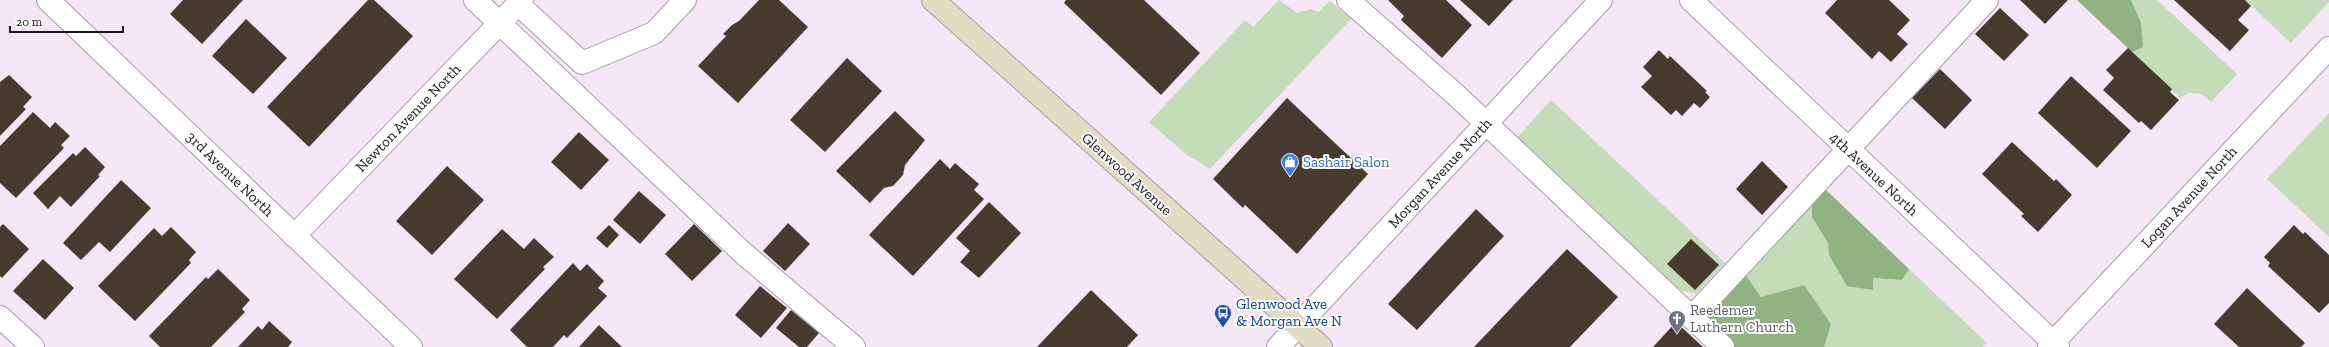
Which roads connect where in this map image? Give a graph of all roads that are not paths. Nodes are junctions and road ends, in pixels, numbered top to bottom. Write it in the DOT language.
graph roads {
  1 [pos="48,0"];
  2 [pos="475,0"];
  3 [pos="685,0"];
  4 [pos="933,0"];
  5 [pos="1348,0"];
  6 [pos="1601,0"];
  7 [pos="1690,0"];
  8 [pos="1987,0"];
  9 [pos="520,2"];
  10 [pos="500,23"];
  11 [pos="2329,48"];
  12 [pos="1486,123"];
  13 [pos="1847,150"];
  14 [pos="294,236"];
  15 [pos="0,317"];
  16 [pos="1692,317"];
  17 [pos="1298,326"];
  18 [pos="2054,345"];
  19 [pos="33,347"];
  20 [pos="411,347"];
  21 [pos="854,347"];
  22 [pos="1278,347"];
  23 [pos="1321,347"];
  24 [pos="1723,347"];
  1 -- 14 [label="street, 3rd Avenue North"];
  2 -- 10 [label="street"];
  3 -- 9 [label="street"];
  4 -- 17 [label="street, Glenwood Avenue"];
  5 -- 12 [label="street"];
  6 -- 12 [label="street, Morgan Avenue North"];
  7 -- 13 [label="street, 4th Avenue North"];
  8 -- 13 [label="street"];
  9 -- 10 [label="street, Newton Avenue North"];
  10 -- 14 [label="street, Newton Avenue North"];
  10 -- 21 [label="street"];
  11 -- 18 [label="street, Logan Avenue North"];
  12 -- 16 [label="street"];
  12 -- 17 [label="street, Morgan Avenue North"];
  13 -- 16 [label="street"];
  13 -- 18 [label="street, 4th Avenue North"];
  14 -- 20 [label="street, 3rd Avenue North"];
  15 -- 19 [label="street"];
  16 -- 24 [label="street"];
  17 -- 22 [label="street, Morgan Avenue North"];
  17 -- 23 [label="street, Glenwood Avenue"];
}
